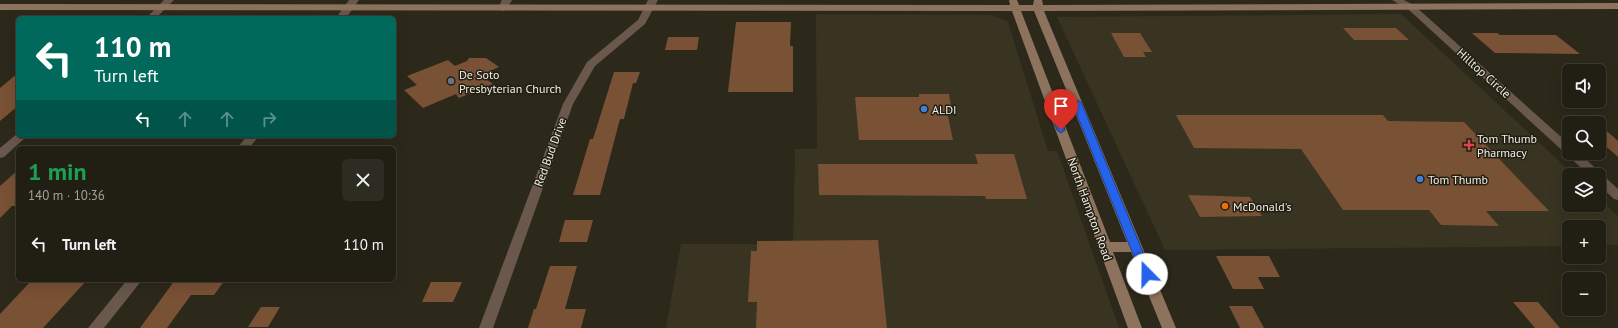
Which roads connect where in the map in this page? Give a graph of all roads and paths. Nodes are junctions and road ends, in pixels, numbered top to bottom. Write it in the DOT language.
graph roads {
  1 [pos="170,0"];
  2 [pos="1279,0"];
  3 [pos="1397,0"];
  4 [pos="1533,0"];
  5 [pos="350,4"];
  6 [pos="505,4"];
  7 [pos="651,4"];
  8 [pos="1014,4"];
  9 [pos="1038,4"];
  10 [pos="1192,4"];
  11 [pos="1542,6"];
  12 [pos="1618,6"];
  13 [pos="0,7"];
  14 [pos="161,7"];
  15 [pos="1286,8"];
  16 [pos="1412,8"];
  17 [pos="153,16"];
  18 [pos="341,16"];
  19 [pos="1051,102"];
  20 [pos="1077,102"];
  21 [pos="19,138"];
  22 [pos="251,138"];
  23 [pos="1562,144"];
  24 [pos="245,146"];
  25 [pos="0,154"];
  26 [pos="1580,160"];
  27 [pos="1588,168"];
  28 [pos="1606,185"];
  29 [pos="1618,196"];
  30 [pos="1104,247"];
  31 [pos="1136,247"];
  32 [pos="133,282"];
  33 [pos="95,328"];
  34 [pos="486,328"];
  35 [pos="1135,328"];
  36 [pos="1169,328"];
  1 -- 14 [label="street"];
  2 -- 15 [label="main road"];
  3 -- 16 [label="street, Hilltop Circle"];
  4 -- 11 [label="main road"];
  5 -- 6 [label="main road"];
  5 -- 14 [label="main road"];
  5 -- 18 [label="street"];
  6 -- 7 [label="main road"];
  7 -- 8 [label="main road"];
  7 -- 34 [label="street, Red Bud Drive"];
  8 -- 9 [label="main road"];
  8 -- 19 [label="main road, North Hampton Road"];
  9 -- 10 [label="main road"];
  9 -- 20 [label="main road"];
  10 -- 15 [label="main road"];
  11 -- 12 [label="main road"];
  11 -- 16 [label="main road"];
  13 -- 14 [label="main road"];
  14 -- 17 [label="street"];
  15 -- 16 [label="main road"];
  16 -- 23 [label="street, Hilltop Circle"];
  19 -- 20 [label="main road"];
  19 -- 30 [label="main road, North Hampton Road"];
  20 -- 31 [label="main road"];
  21 -- 25 [label="street"];
  22 -- 24 [label="street"];
  26 -- 27 [label="street"];
  28 -- 29 [label="street"];
  30 -- 31 [label="main road"];
  30 -- 35 [label="main road, North Hampton Road"];
  31 -- 36 [label="main road"];
  32 -- 33 [label="street"];
}
